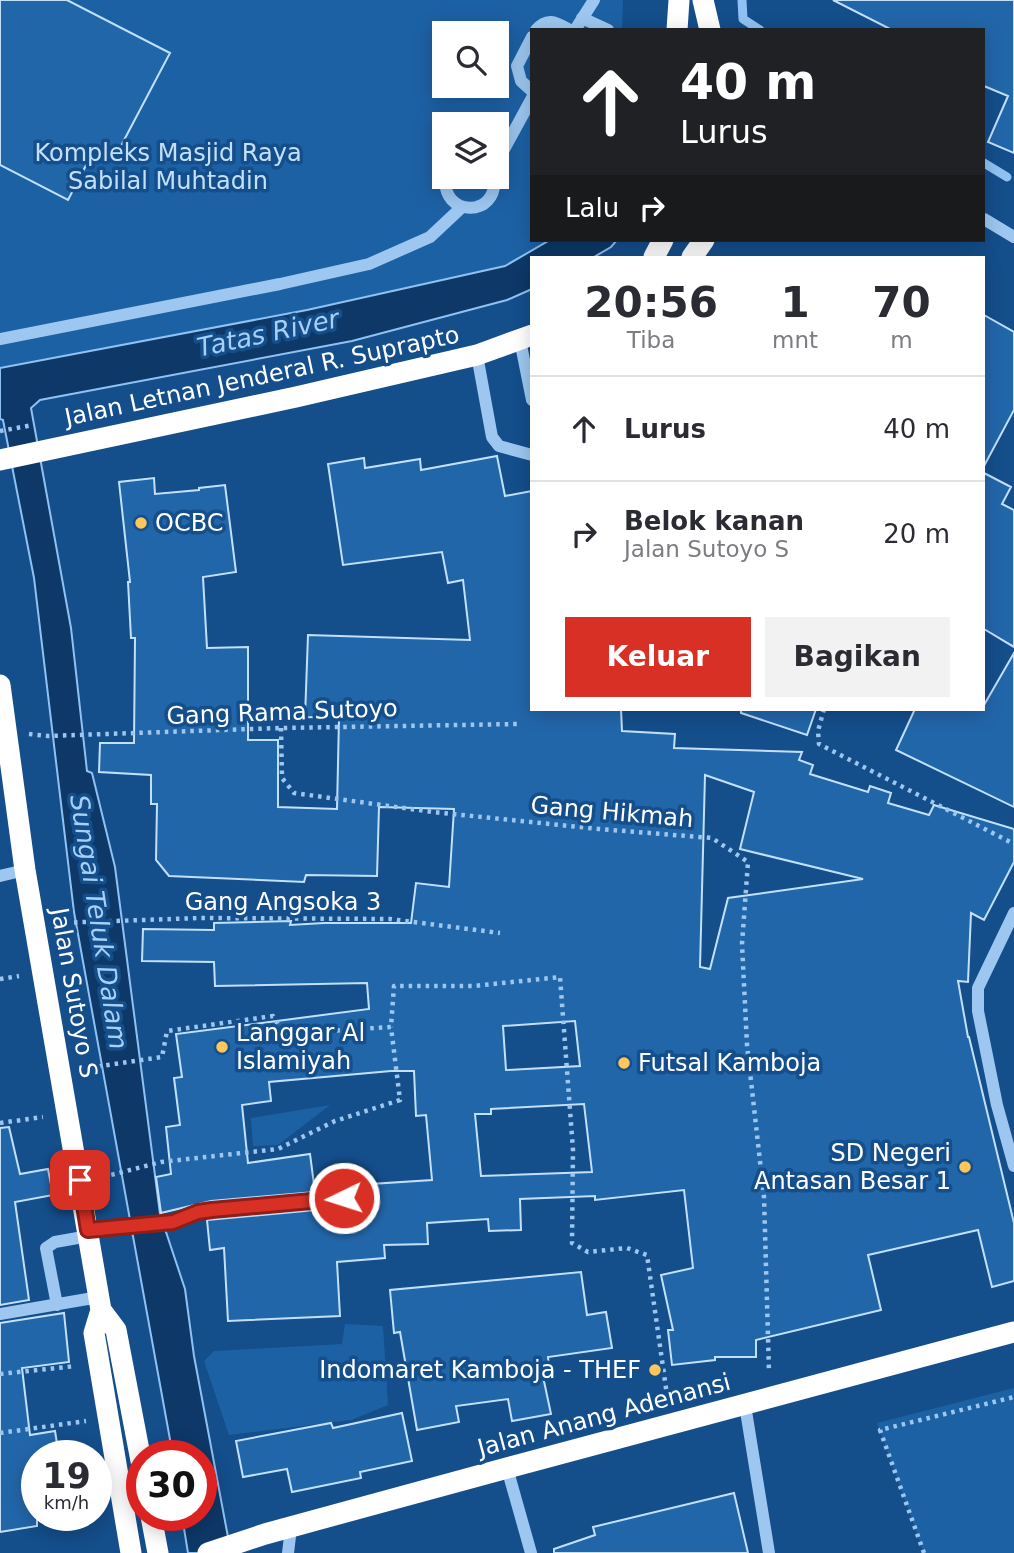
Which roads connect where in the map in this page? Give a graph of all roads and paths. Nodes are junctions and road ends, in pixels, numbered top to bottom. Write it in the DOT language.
graph roads {
  1 [pos="594,0"];
  2 [pos="679,0"];
  3 [pos="704,0"];
  4 [pos="576,26"];
  5 [pos="538,28"];
  6 [pos="677,28"];
  7 [pos="710,28"];
  8 [pos="530,41"];
  9 [pos="530,89"];
  10 [pos="530,102"];
  11 [pos="509,140"];
  12 [pos="445,189"];
  13 [pos="494,189"];
  14 [pos="461,207"];
  15 [pos="985,220"];
  16 [pos="1014,237"];
  17 [pos="526,337"];
  18 [pos="0,340"];
  19 [pos="477,355"];
  20 [pos="530,379"];
  21 [pos="36,424"];
  22 [pos="0,431"];
  23 [pos="530,454"];
  24 [pos="0,460"];
  25 [pos="0,685"];
  26 [pos="823,711"];
  27 [pos="517,724"];
  28 [pos="281,728"];
  29 [pos="48,736"];
  30 [pos="1014,844"];
  31 [pos="25,870"];
  32 [pos="0,876"];
  33 [pos="1014,913"];
  34 [pos="64,923"];
  35 [pos="500,933"];
  36 [pos="391,1027"];
  37 [pos="97,1066"];
  38 [pos="69,1114"];
  39 [pos="0,1123"];
  40 [pos="1014,1166"];
  41 [pos="114,1176"];
  42 [pos="368,1196"];
  43 [pos="89,1233"];
  44 [pos="100,1303"];
  45 [pos="57,1305"];
  46 [pos="0,1314"];
  47 [pos="1014,1332"];
  48 [pos="98,1363"];
  49 [pos="0,1374"];
  50 [pos="1014,1397"];
  51 [pos="769,1398"];
  52 [pos="745,1405"];
  53 [pos="108,1418"];
  54 [pos="672,1424"];
  55 [pos="0,1433"];
  56 [pos="137,1440"];
  57 [pos="507,1468"];
  58 [pos="291,1528"];
  59 [pos="154,1531"];
  60 [pos="131,1553"];
  61 [pos="158,1553"];
  62 [pos="208,1553"];
  63 [pos="288,1553"];
  64 [pos="531,1553"];
  65 [pos="769,1553"];
  66 [pos="923,1553"];
  1 -- 4 [label="street"];
  2 -- 6 [label="highway"];
  3 -- 7 [label="highway"];
  4 -- 5 [label="street"];
  8 -- 9 [label="street"];
  10 -- 11 [label="street"];
  12 -- 14 [label="street"];
  13 -- 14 [label="street"];
  14 -- 18 [label="street"];
  15 -- 16 [label="street"];
  17 -- 19 [label="highway, Jalan Letnan Jenderal R. Suprapto"];
  17 -- 20 [label="street"];
  19 -- 23 [label="street"];
  19 -- 24 [label="highway, Jalan Letnan Jenderal R. Suprapto"];
  21 -- 22 [label="path"];
  25 -- 31 [label="highway, Jalan Sutoyo S"];
  26 -- 30 [label="path"];
  27 -- 28 [label="path, Gang Rama Sutoyo"];
  28 -- 29 [label="path, Gang Rama Sutoyo"];
  28 -- 51 [label="path, Gang Hikmah"];
  31 -- 32 [label="street"];
  31 -- 38 [label="highway, Jalan Sutoyo S"];
  33 -- 40 [label="street"];
  34 -- 35 [label="path, Gang Angsoka 3"];
  36 -- 37 [label="path"];
  36 -- 41 [label="path"];
  36 -- 54 [label="path"];
  38 -- 39 [label="path"];
  38 -- 43 [label="highway, Jalan Sutoyo S"];
  42 -- 43 [label="street"];
  43 -- 44 [label="highway, Jalan Sutoyo S"];
  43 -- 45 [label="street"];
  44 -- 45 [label="street"];
  44 -- 48 [label="highway, Jalan Sutoyo S"];
  44 -- 56 [label="highway, Jalan Sutoyo S"];
  45 -- 46 [label="street"];
  47 -- 51 [label="highway, Jalan Anang Adenansi"];
  48 -- 49 [label="path"];
  48 -- 53 [label="highway, Jalan Sutoyo S"];
  50 -- 66 [label="path"];
  51 -- 52 [label="highway, Jalan Anang Adenansi"];
  52 -- 54 [label="highway, Jalan Anang Adenansi"];
  52 -- 65 [label="street"];
  53 -- 55 [label="path"];
  53 -- 60 [label="highway, Jalan Sutoyo S"];
  54 -- 57 [label="highway, Jalan Anang Adenansi"];
  57 -- 58 [label="highway, Jalan Anang Adenansi"];
  57 -- 64 [label="street"];
  58 -- 62 [label="highway, Jalan Anang Adenansi"];
  58 -- 63 [label="street"];
  59 -- 61 [label="highway"];
}
